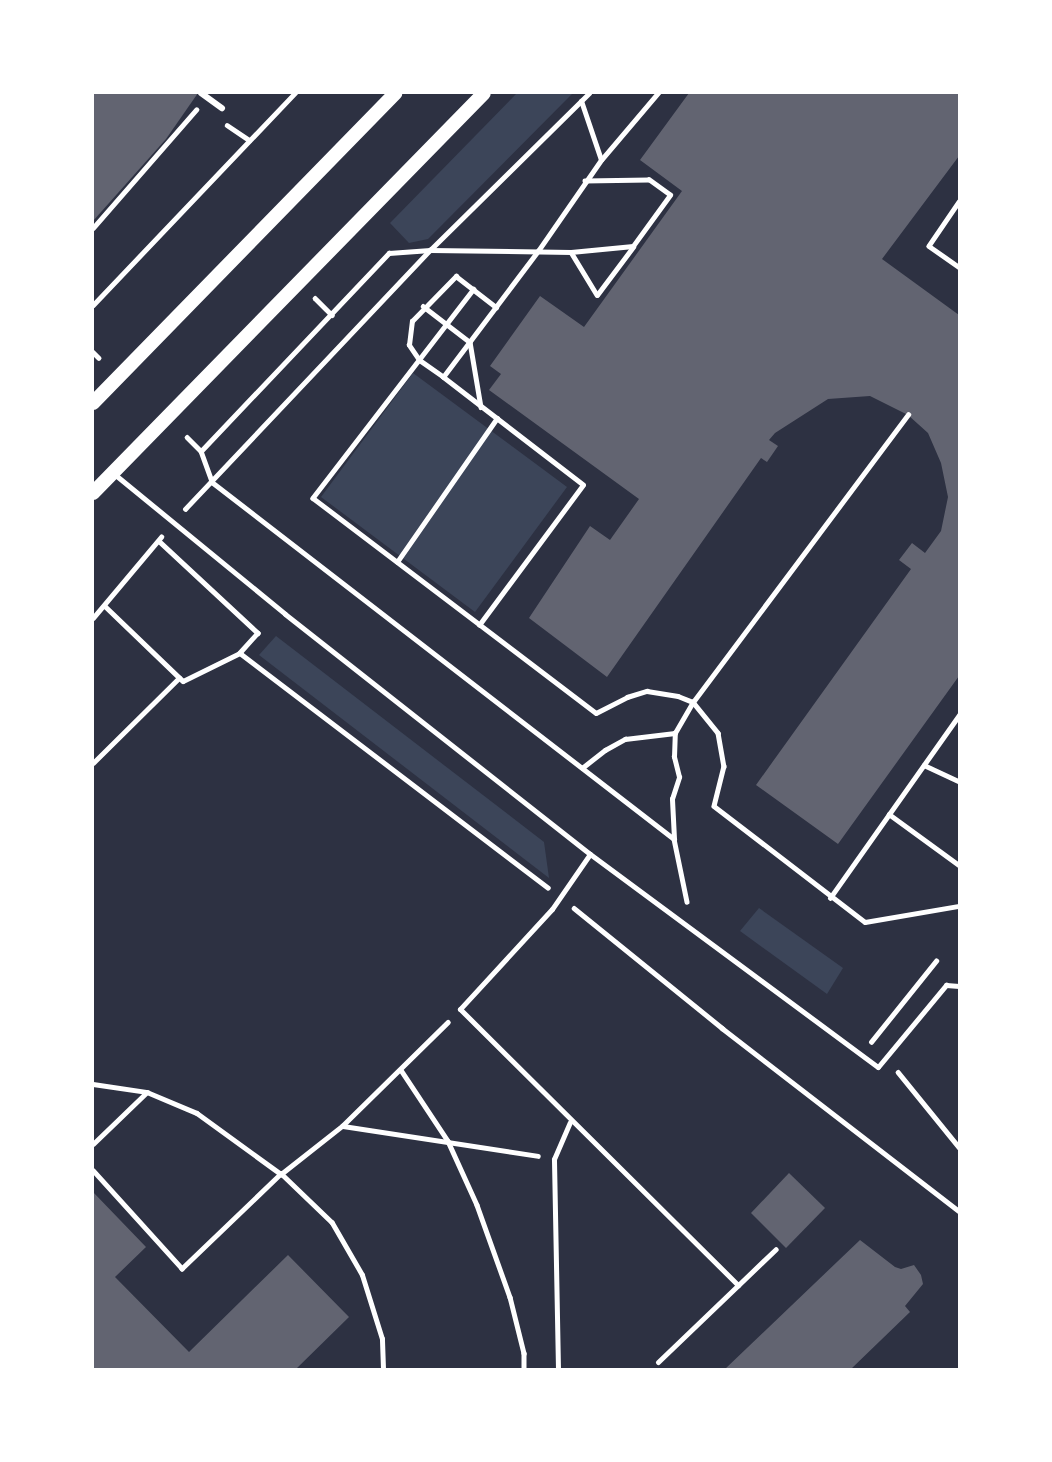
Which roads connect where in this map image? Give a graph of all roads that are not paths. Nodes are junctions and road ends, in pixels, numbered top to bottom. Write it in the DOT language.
graph roads {
  1 [pos="395,93"];
  2 [pos="484,93"];
  3 [pos="204,95"];
  4 [pos="222,108"];
  5 [pos="93,403"];
  6 [pos="113,473"];
  7 [pos="93,493"];
  8 [pos="590,854"];
  9 [pos="959,986"];
  10 [pos="570,1122"];
  11 [pos="776,1248"];
  12 [pos="738,1285"];
  13 [pos="658,1362"];
  14 [pos="558,1369"];
  1 -- 5 [label="main road"];
  2 -- 6 [label="main road"];
  3 -- 4 [label="street"];
  6 -- 7 [label="main road"];
  6 -- 8 [label="lane"];
  8 -- 9 [label="lane"];
  8 -- 10 [label="lane"];
  10 -- 12 [label="lane"];
  10 -- 14 [label="lane"];
  11 -- 12 [label="lane"];
  12 -- 13 [label="lane"];
}
